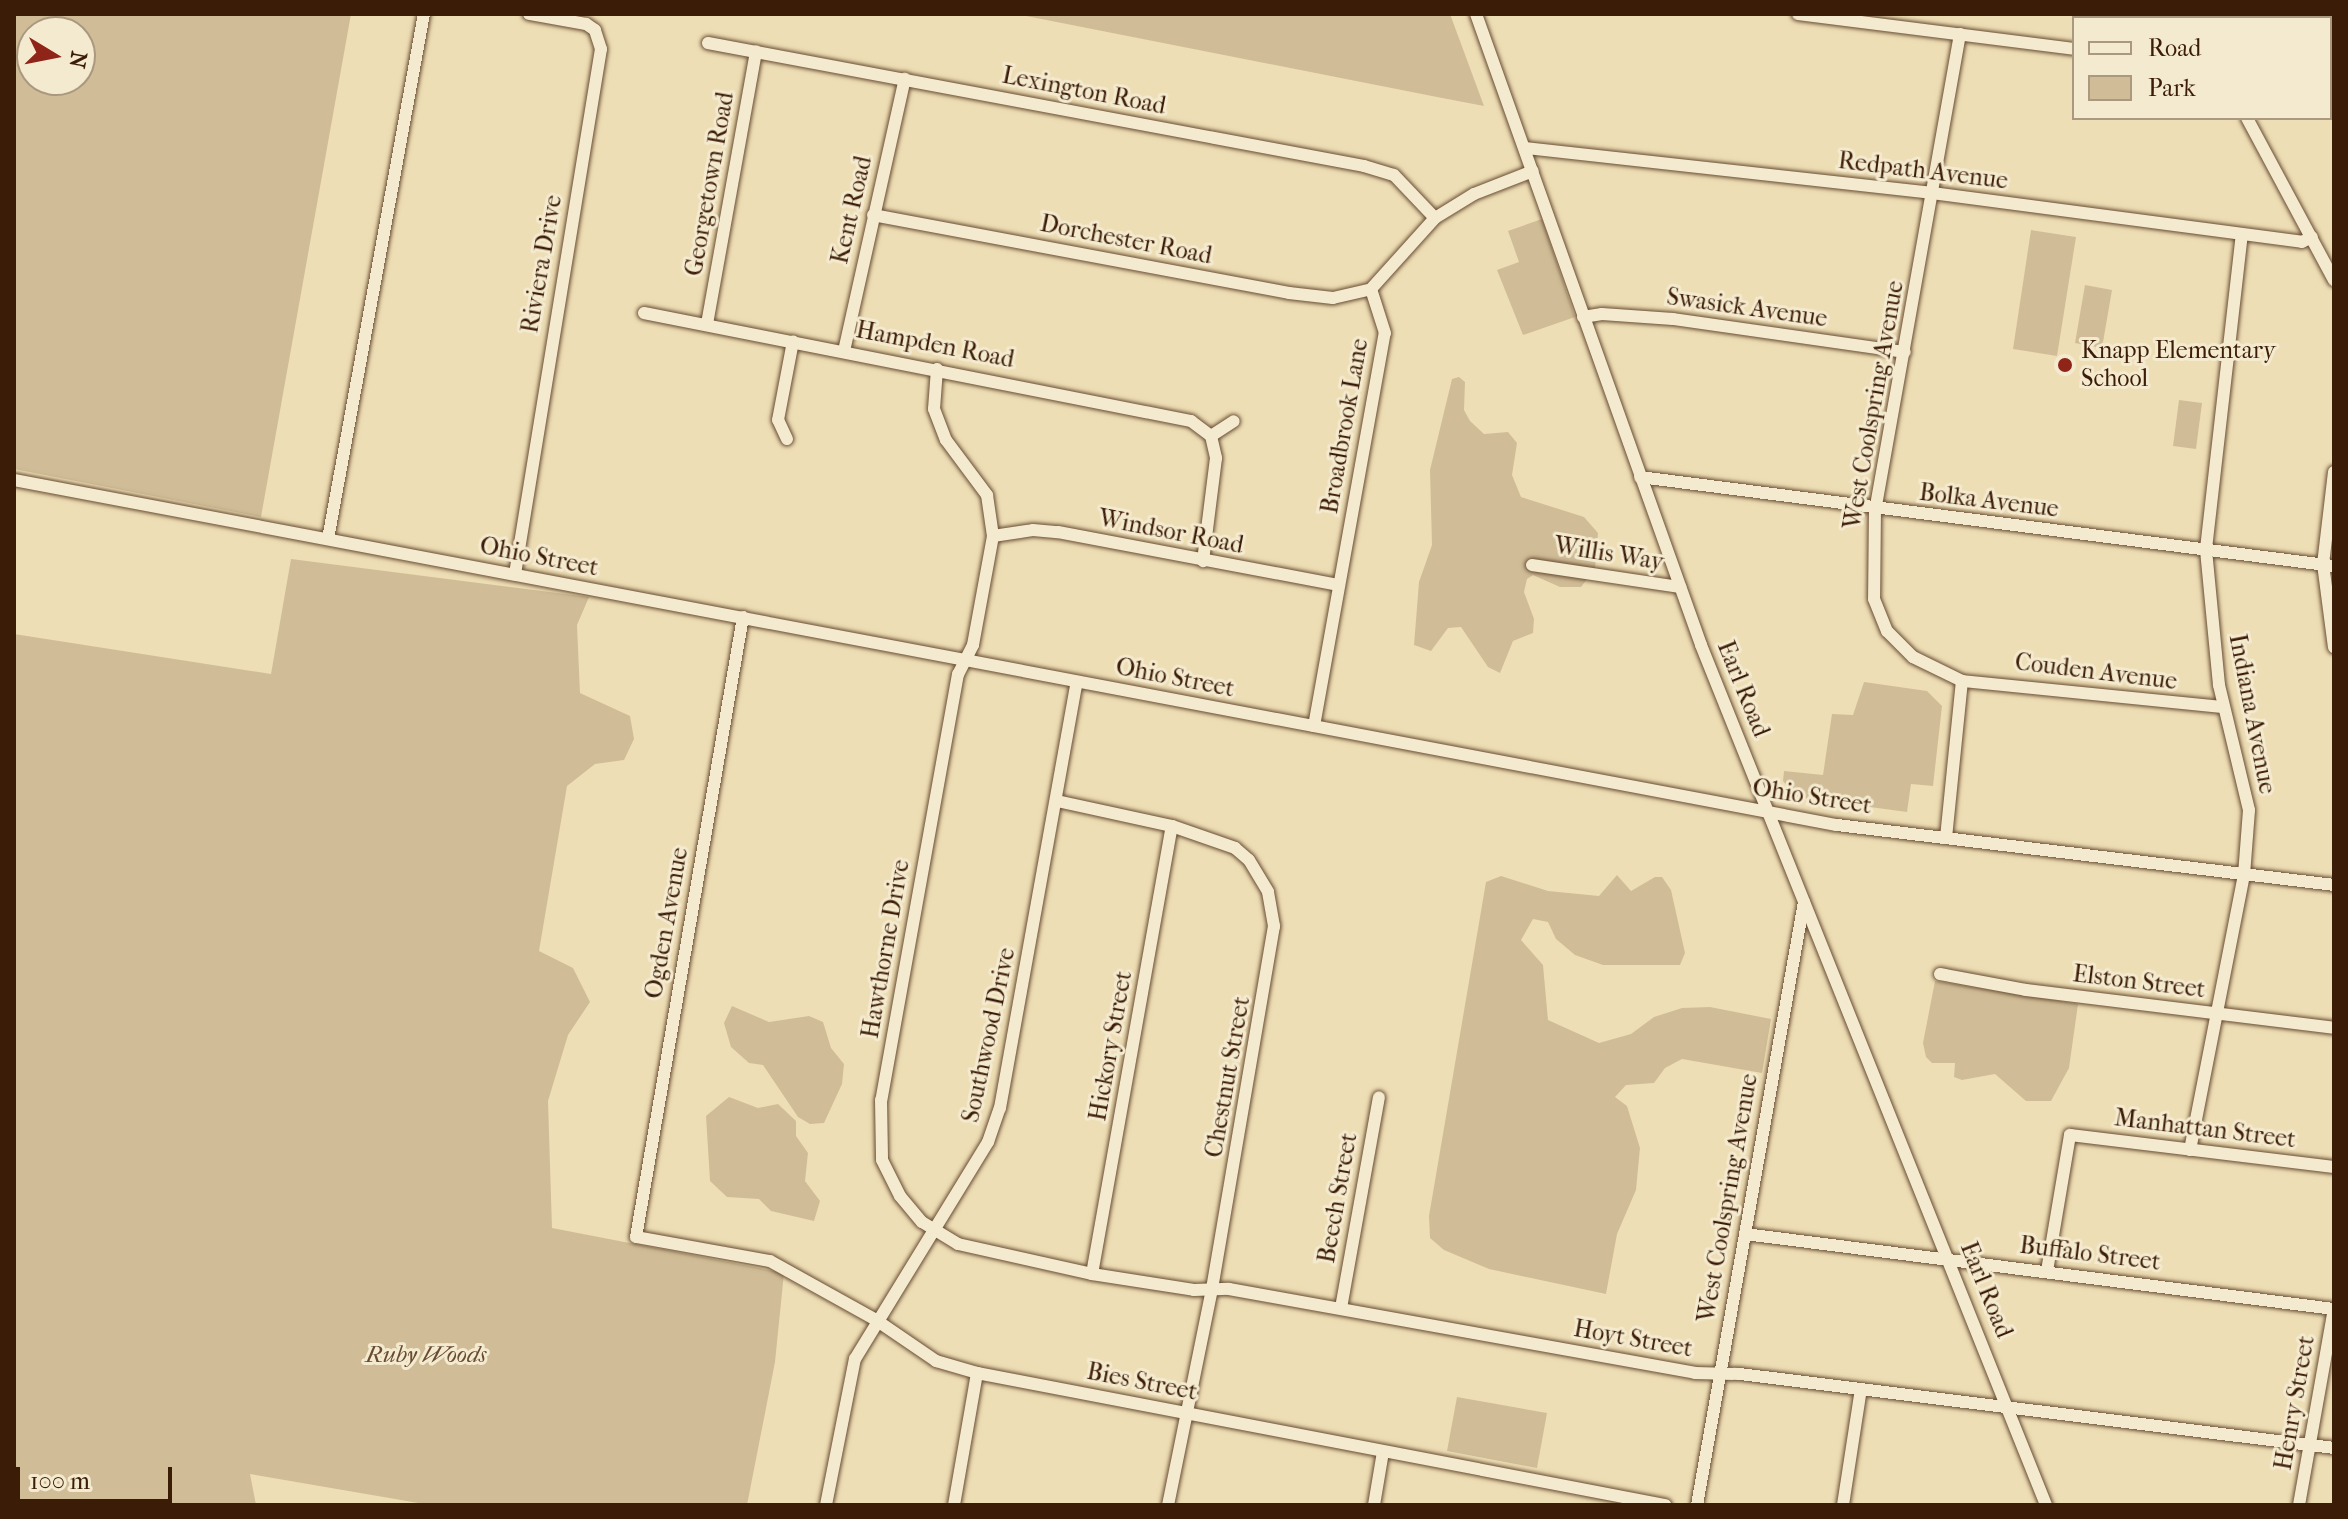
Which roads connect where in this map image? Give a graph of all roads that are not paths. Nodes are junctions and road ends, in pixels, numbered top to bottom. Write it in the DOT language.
graph roads {
  1 [pos="424,14"];
  2 [pos="529,14"];
  3 [pos="1476,14"];
  4 [pos="1798,14"];
  5 [pos="1960,34"];
  6 [pos="708,43"];
  7 [pos="2072,49"];
  8 [pos="756,51"];
  9 [pos="905,79"];
  10 [pos="2248,120"];
  11 [pos="1526,148"];
  12 [pos="1533,171"];
  13 [pos="1932,193"];
  14 [pos="873,215"];
  15 [pos="1435,218"];
  16 [pos="2242,235"];
  17 [pos="2312,237"];
  18 [pos="2334,280"];
  19 [pos="1371,289"];
  20 [pos="644,313"];
  21 [pos="1583,317"];
  22 [pos="707,324"];
  23 [pos="793,341"];
  24 [pos="844,351"];
  25 [pos="1905,352"];
  26 [pos="937,369"];
  27 [pos="1234,421"];
  28 [pos="1211,436"];
  29 [pos="787,439"];
  30 [pos="2334,472"];
  31 [pos="1640,477"];
  32 [pos="14,480"];
  33 [pos="1875,509"];
  34 [pos="993,536"];
  35 [pos="328,539"];
  36 [pos="2206,549"];
  37 [pos="1203,561"];
  38 [pos="1532,565"];
  39 [pos="2329,565"];
  40 [pos="515,574"];
  41 [pos="1339,585"];
  42 [pos="1680,587"];
  43 [pos="743,617"];
  44 [pos="2334,647"];
  45 [pos="964,661"];
  46 [pos="1962,681"];
  47 [pos="1077,682"];
  48 [pos="2224,707"];
  49 [pos="1314,726"];
  50 [pos="1057,801"];
  51 [pos="1768,813"];
  52 [pos="1172,826"];
  53 [pos="1946,838"];
  54 [pos="2244,875"];
  55 [pos="2334,885"];
  56 [pos="1804,900"];
  57 [pos="1940,974"];
  58 [pos="2215,1013"];
  59 [pos="2334,1028"];
  60 [pos="1379,1097"];
  61 [pos="2190,1150"];
  62 [pos="2334,1167"];
  63 [pos="933,1230"];
  64 [pos="1745,1234"];
  65 [pos="636,1237"];
  66 [pos="1950,1258"];
  67 [pos="2047,1271"];
  68 [pos="1092,1274"];
  69 [pos="1212,1289"];
  70 [pos="1341,1308"];
  71 [pos="2334,1309"];
  72 [pos="876,1320"];
  73 [pos="977,1373"];
  74 [pos="1719,1374"];
  75 [pos="1861,1389"];
  76 [pos="2008,1406"];
  77 [pos="1186,1412"];
  78 [pos="2310,1446"];
  79 [pos="2334,1448"];
  80 [pos="1383,1452"];
  81 [pos="826,1505"];
  82 [pos="954,1505"];
  83 [pos="1168,1505"];
  84 [pos="1374,1505"];
  85 [pos="1665,1505"];
  86 [pos="1697,1505"];
  87 [pos="1843,1505"];
  88 [pos="2046,1505"];
  89 [pos="2299,1505"];
  1 -- 35 [label="street"];
  2 -- 40 [label="street, Riviera Drive"];
  3 -- 11 [label="street, Earl Road"];
  4 -- 5 [label="street"];
  5 -- 7 [label="street"];
  5 -- 13 [label="street, West Coolspring Avenue"];
  6 -- 8 [label="street, Lexington Road"];
  8 -- 9 [label="street, Lexington Road"];
  8 -- 22 [label="street, Georgetown Road"];
  9 -- 14 [label="street, Kent Road"];
  9 -- 15 [label="street, Lexington Road"];
  10 -- 17 [label="street"];
  11 -- 12 [label="street, Earl Road"];
  11 -- 13 [label="street, Redpath Avenue"];
  12 -- 15 [label="street"];
  12 -- 21 [label="street, Earl Road"];
  13 -- 16 [label="street, Redpath Avenue"];
  13 -- 25 [label="street, West Coolspring Avenue"];
  14 -- 19 [label="street, Dorchester Road"];
  14 -- 24 [label="street, Kent Road"];
  15 -- 19 [label="street"];
  16 -- 17 [label="street, Redpath Avenue"];
  16 -- 36 [label="street, Indiana Avenue"];
  17 -- 18 [label="street"];
  19 -- 41 [label="street, Broadbrook Lane"];
  20 -- 22 [label="street, Hampden Road"];
  21 -- 25 [label="street, Swasick Avenue"];
  21 -- 31 [label="street, Earl Road"];
  22 -- 23 [label="street, Hampden Road"];
  23 -- 24 [label="street, Hampden Road"];
  23 -- 29 [label="street"];
  24 -- 26 [label="street, Hampden Road"];
  25 -- 33 [label="street, West Coolspring Avenue"];
  26 -- 28 [label="street, Hampden Road"];
  26 -- 34 [label="street, Hawthorne Drive"];
  27 -- 28 [label="street"];
  28 -- 37 [label="street"];
  30 -- 39 [label="street"];
  31 -- 33 [label="street, Bolka Avenue"];
  31 -- 42 [label="street, Earl Road"];
  32 -- 35 [label="street, Ohio Street"];
  33 -- 36 [label="street, Bolka Avenue"];
  33 -- 46 [label="street, West Coolspring Avenue"];
  34 -- 37 [label="street, Windsor Road"];
  34 -- 45 [label="street, Hawthorne Drive"];
  35 -- 40 [label="street, Ohio Street"];
  36 -- 39 [label="street, Bolka Avenue"];
  36 -- 48 [label="street, Indiana Avenue"];
  37 -- 41 [label="street, Windsor Road"];
  38 -- 42 [label="street, Willis Way"];
  39 -- 44 [label="street"];
  40 -- 43 [label="street, Ohio Street"];
  41 -- 49 [label="street, Broadbrook Lane"];
  42 -- 51 [label="street, Earl Road"];
  43 -- 45 [label="street, Ohio Street"];
  43 -- 65 [label="street, Ogden Avenue"];
  45 -- 47 [label="street, Ohio Street"];
  45 -- 63 [label="street, Hawthorne Drive"];
  46 -- 48 [label="street, Couden Avenue"];
  46 -- 53 [label="street"];
  47 -- 49 [label="street, Ohio Street"];
  47 -- 50 [label="street, Southwood Drive"];
  48 -- 54 [label="street, Indiana Avenue"];
  49 -- 51 [label="street, Ohio Street"];
  50 -- 52 [label="street, Chestnut Street"];
  50 -- 63 [label="street, Southwood Drive"];
  51 -- 53 [label="street, Ohio Street"];
  51 -- 56 [label="street, Earl Road"];
  52 -- 68 [label="street, Hickory Street"];
  52 -- 69 [label="street, Chestnut Street"];
  53 -- 54 [label="street, Ohio Street"];
  54 -- 55 [label="street, Ohio Street"];
  54 -- 58 [label="street, Indiana Avenue"];
  56 -- 64 [label="street, West Coolspring Avenue"];
  56 -- 66 [label="street, Earl Road"];
  57 -- 58 [label="street, Elston Street"];
  58 -- 59 [label="street, Elston Street"];
  58 -- 61 [label="street, Indiana Avenue"];
  60 -- 70 [label="street, Beech Street"];
  61 -- 62 [label="street, Manhattan Street"];
  61 -- 67 [label="street, Manhattan Street"];
  63 -- 68 [label="street, Hoyt Street"];
  63 -- 72 [label="street, Southwood Drive"];
  64 -- 66 [label="street, Buffalo Street"];
  64 -- 74 [label="street, West Coolspring Avenue"];
  65 -- 72 [label="street, Bies Street"];
  66 -- 67 [label="street, Buffalo Street"];
  66 -- 76 [label="street, Earl Road"];
  67 -- 71 [label="street, Buffalo Street"];
  68 -- 69 [label="street, Hoyt Street"];
  69 -- 70 [label="street, Hoyt Street"];
  69 -- 77 [label="street, Chestnut Street"];
  70 -- 74 [label="street, Hoyt Street"];
  71 -- 78 [label="street, Henry Street"];
  72 -- 73 [label="street, Bies Street"];
  72 -- 81 [label="street, Southwood Drive"];
  73 -- 77 [label="street, Bies Street"];
  73 -- 82 [label="street"];
  74 -- 75 [label="street, Hoyt Street"];
  74 -- 86 [label="street, West Coolspring Avenue"];
  75 -- 76 [label="street, Hoyt Street"];
  75 -- 87 [label="street"];
  76 -- 78 [label="street, Hoyt Street"];
  76 -- 88 [label="street, Earl Road"];
  77 -- 80 [label="street, Bies Street"];
  77 -- 83 [label="street, Chestnut Street"];
  78 -- 79 [label="street, Hoyt Street"];
  78 -- 89 [label="street, Henry Street"];
  80 -- 84 [label="street"];
  80 -- 85 [label="street, Bies Street"];
}
